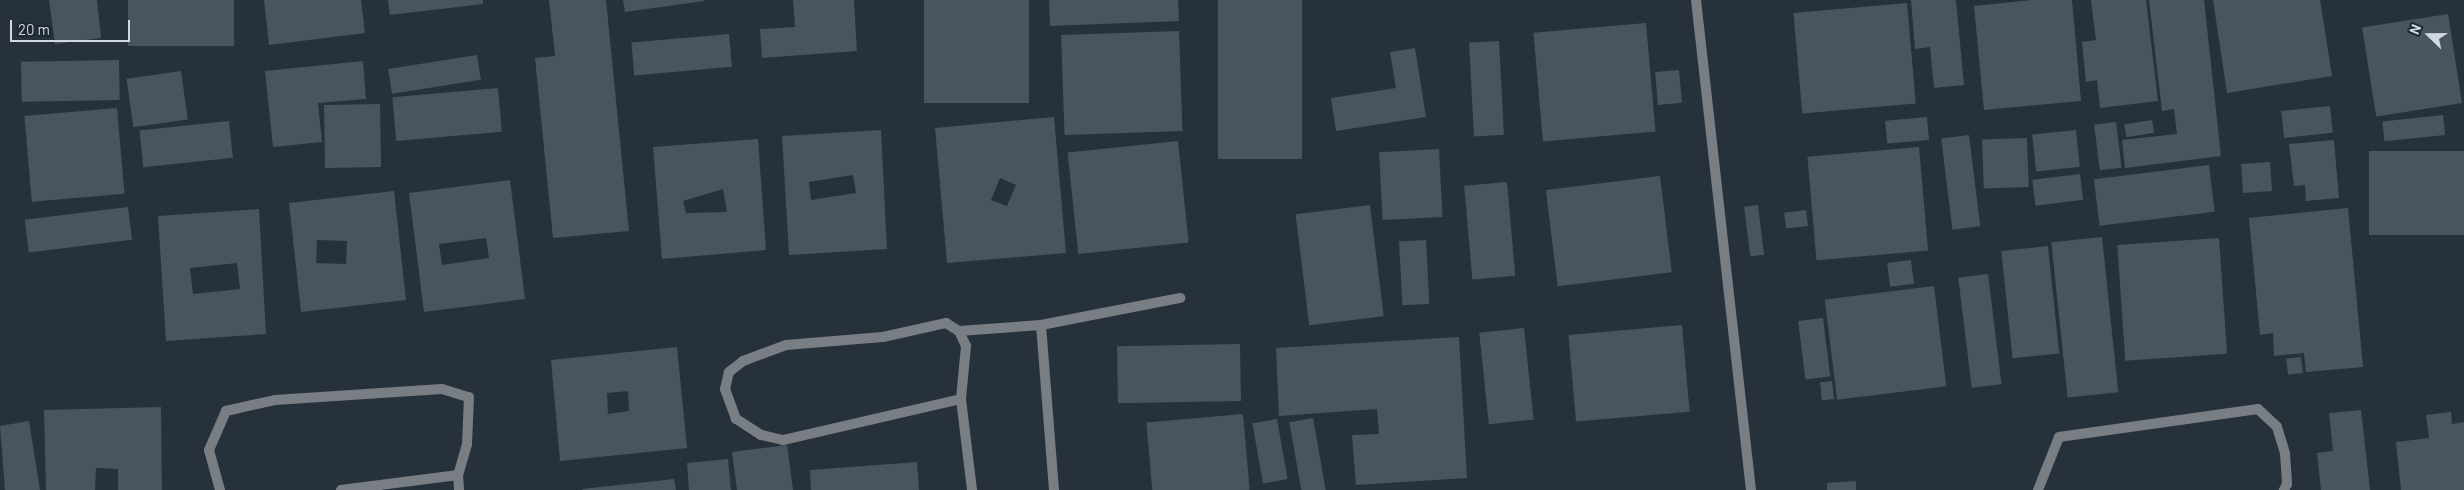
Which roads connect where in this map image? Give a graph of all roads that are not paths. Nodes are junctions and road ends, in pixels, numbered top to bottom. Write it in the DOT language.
graph roads {
  1 [pos="1696,0"];
  2 [pos="1180,298"];
  3 [pos="1041,325"];
  4 [pos="959,331"];
  5 [pos="961,398"];
  6 [pos="458,475"];
  7 [pos="220,490"];
  8 [pos="341,490"];
  9 [pos="459,490"];
  10 [pos="972,490"];
  11 [pos="1054,490"];
  12 [pos="1751,490"];
  13 [pos="2038,490"];
  14 [pos="2284,490"];
  1 -- 12 [label="street"];
  2 -- 3 [label="street"];
  3 -- 4 [label="street"];
  3 -- 11 [label="street"];
  4 -- 5 [label="street"];
  4 -- 5 [label="street"];
  5 -- 10 [label="street"];
  6 -- 7 [label="street"];
  6 -- 8 [label="street"];
  6 -- 9 [label="street"];
  13 -- 14 [label="street"];
}
